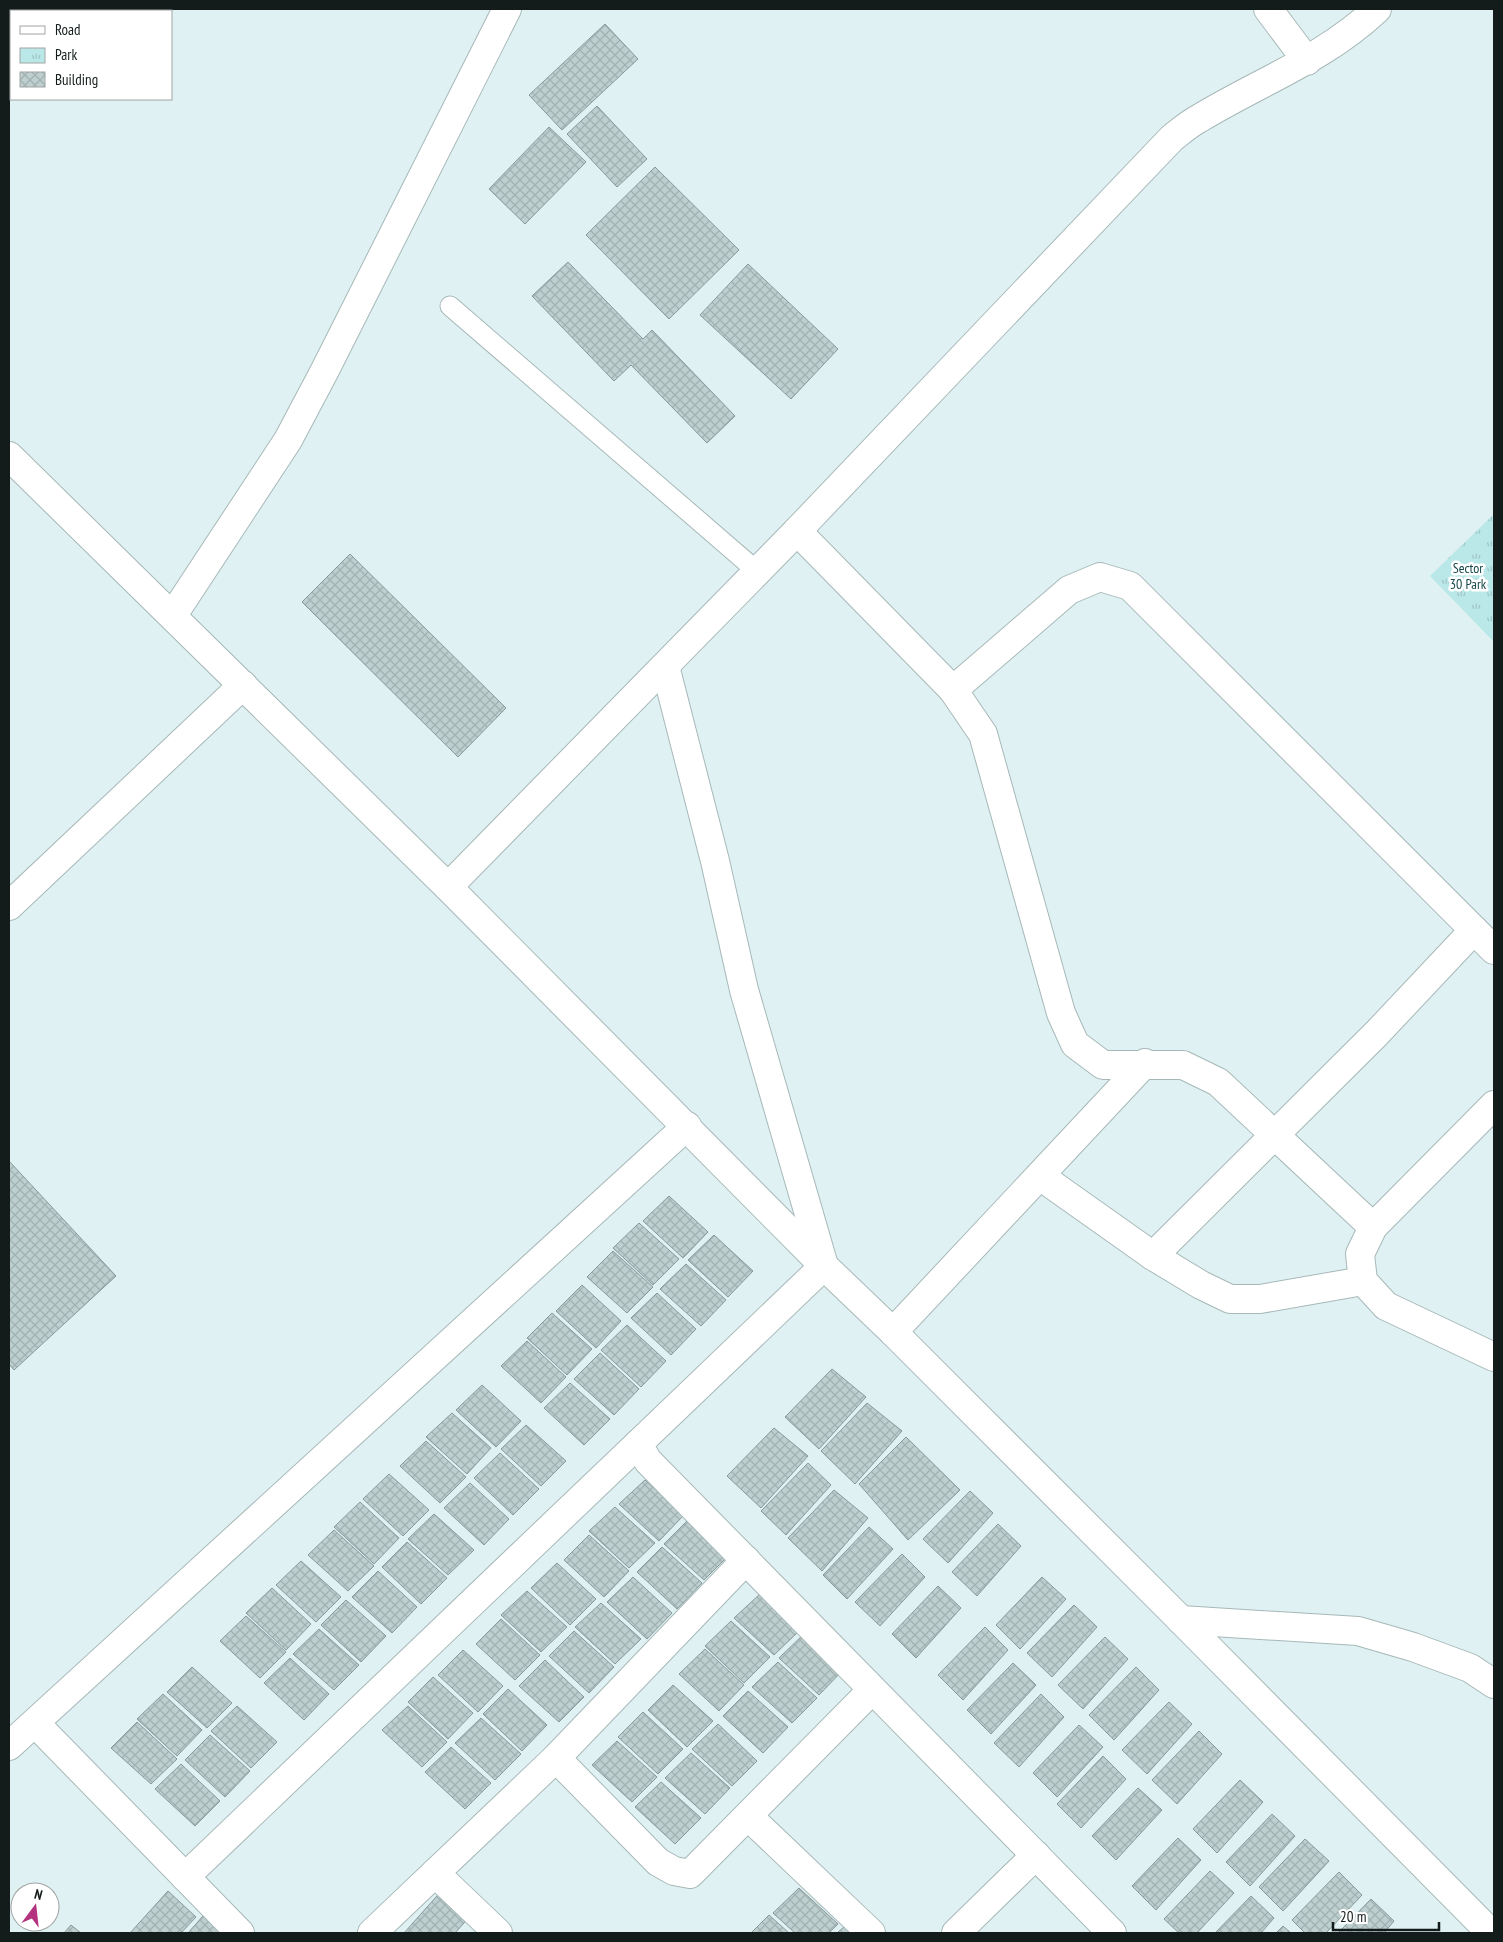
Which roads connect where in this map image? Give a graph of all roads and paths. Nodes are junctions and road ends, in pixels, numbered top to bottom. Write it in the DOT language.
graph roads {
  1 [pos="507,9"];
  2 [pos="1268,9"];
  3 [pos="1376,9"];
  4 [pos="1307,61"];
  5 [pos="450,306"];
  6 [pos="9,456"];
  7 [pos="797,531"];
  8 [pos="758,572"];
  9 [pos="173,615"];
  10 [pos="665,666"];
  11 [pos="243,685"];
  12 [pos="953,690"];
  13 [pos="448,887"];
  14 [pos="9,906"];
  15 [pos="1474,930"];
  16 [pos="1494,950"];
  17 [pos="1145,1064"];
  18 [pos="1494,1106"];
  19 [pos="686,1126"];
  20 [pos="1275,1135"];
  21 [pos="1040,1176"];
  22 [pos="1374,1227"];
  23 [pos="1153,1256"];
  24 [pos="824,1266"];
  25 [pos="1363,1282"];
  26 [pos="892,1332"];
  27 [pos="1494,1357"];
  28 [pos="638,1444"];
  29 [pos="746,1560"];
  30 [pos="1181,1620"];
  31 [pos="1494,1684"];
  32 [pos="872,1690"];
  33 [pos="36,1724"];
  34 [pos="9,1746"];
  35 [pos="556,1758"];
  36 [pos="748,1816"];
  37 [pos="1036,1854"];
  38 [pos="435,1873"];
  39 [pos="185,1877"];
  40 [pos="240,1933"];
  41 [pos="372,1933"];
  42 [pos="498,1933"];
  43 [pos="871,1933"];
  44 [pos="956,1933"];
  45 [pos="1112,1933"];
  46 [pos="1491,1933"];
  1 -- 9 [label="street"];
  2 -- 4 [label="street"];
  3 -- 4 [label="street"];
  4 -- 7 [label="street"];
  5 -- 8 [label="lane"];
  6 -- 9 [label="street"];
  7 -- 8 [label="street"];
  7 -- 12 [label="street"];
  8 -- 10 [label="street"];
  9 -- 11 [label="street"];
  10 -- 13 [label="street"];
  10 -- 24 [label="street"];
  11 -- 13 [label="street"];
  11 -- 14 [label="street"];
  12 -- 15 [label="street"];
  12 -- 17 [label="street"];
  13 -- 19 [label="street"];
  15 -- 16 [label="street"];
  15 -- 20 [label="street"];
  17 -- 20 [label="street"];
  17 -- 21 [label="street"];
  18 -- 22 [label="street"];
  19 -- 24 [label="street"];
  19 -- 33 [label="street"];
  20 -- 22 [label="street"];
  20 -- 23 [label="street"];
  21 -- 23 [label="street"];
  21 -- 26 [label="street"];
  22 -- 25 [label="street"];
  23 -- 25 [label="street"];
  24 -- 26 [label="street"];
  24 -- 28 [label="street"];
  25 -- 27 [label="street"];
  26 -- 30 [label="street"];
  28 -- 29 [label="street"];
  28 -- 39 [label="street"];
  29 -- 32 [label="street"];
  29 -- 35 [label="street"];
  30 -- 31 [label="street"];
  30 -- 46 [label="street"];
  32 -- 36 [label="street"];
  32 -- 37 [label="street"];
  33 -- 34 [label="street"];
  33 -- 39 [label="street"];
  35 -- 36 [label="street"];
  35 -- 38 [label="street"];
  36 -- 43 [label="street"];
  37 -- 44 [label="street"];
  37 -- 45 [label="street"];
  38 -- 41 [label="street"];
  38 -- 42 [label="street"];
  39 -- 40 [label="street"];
}
